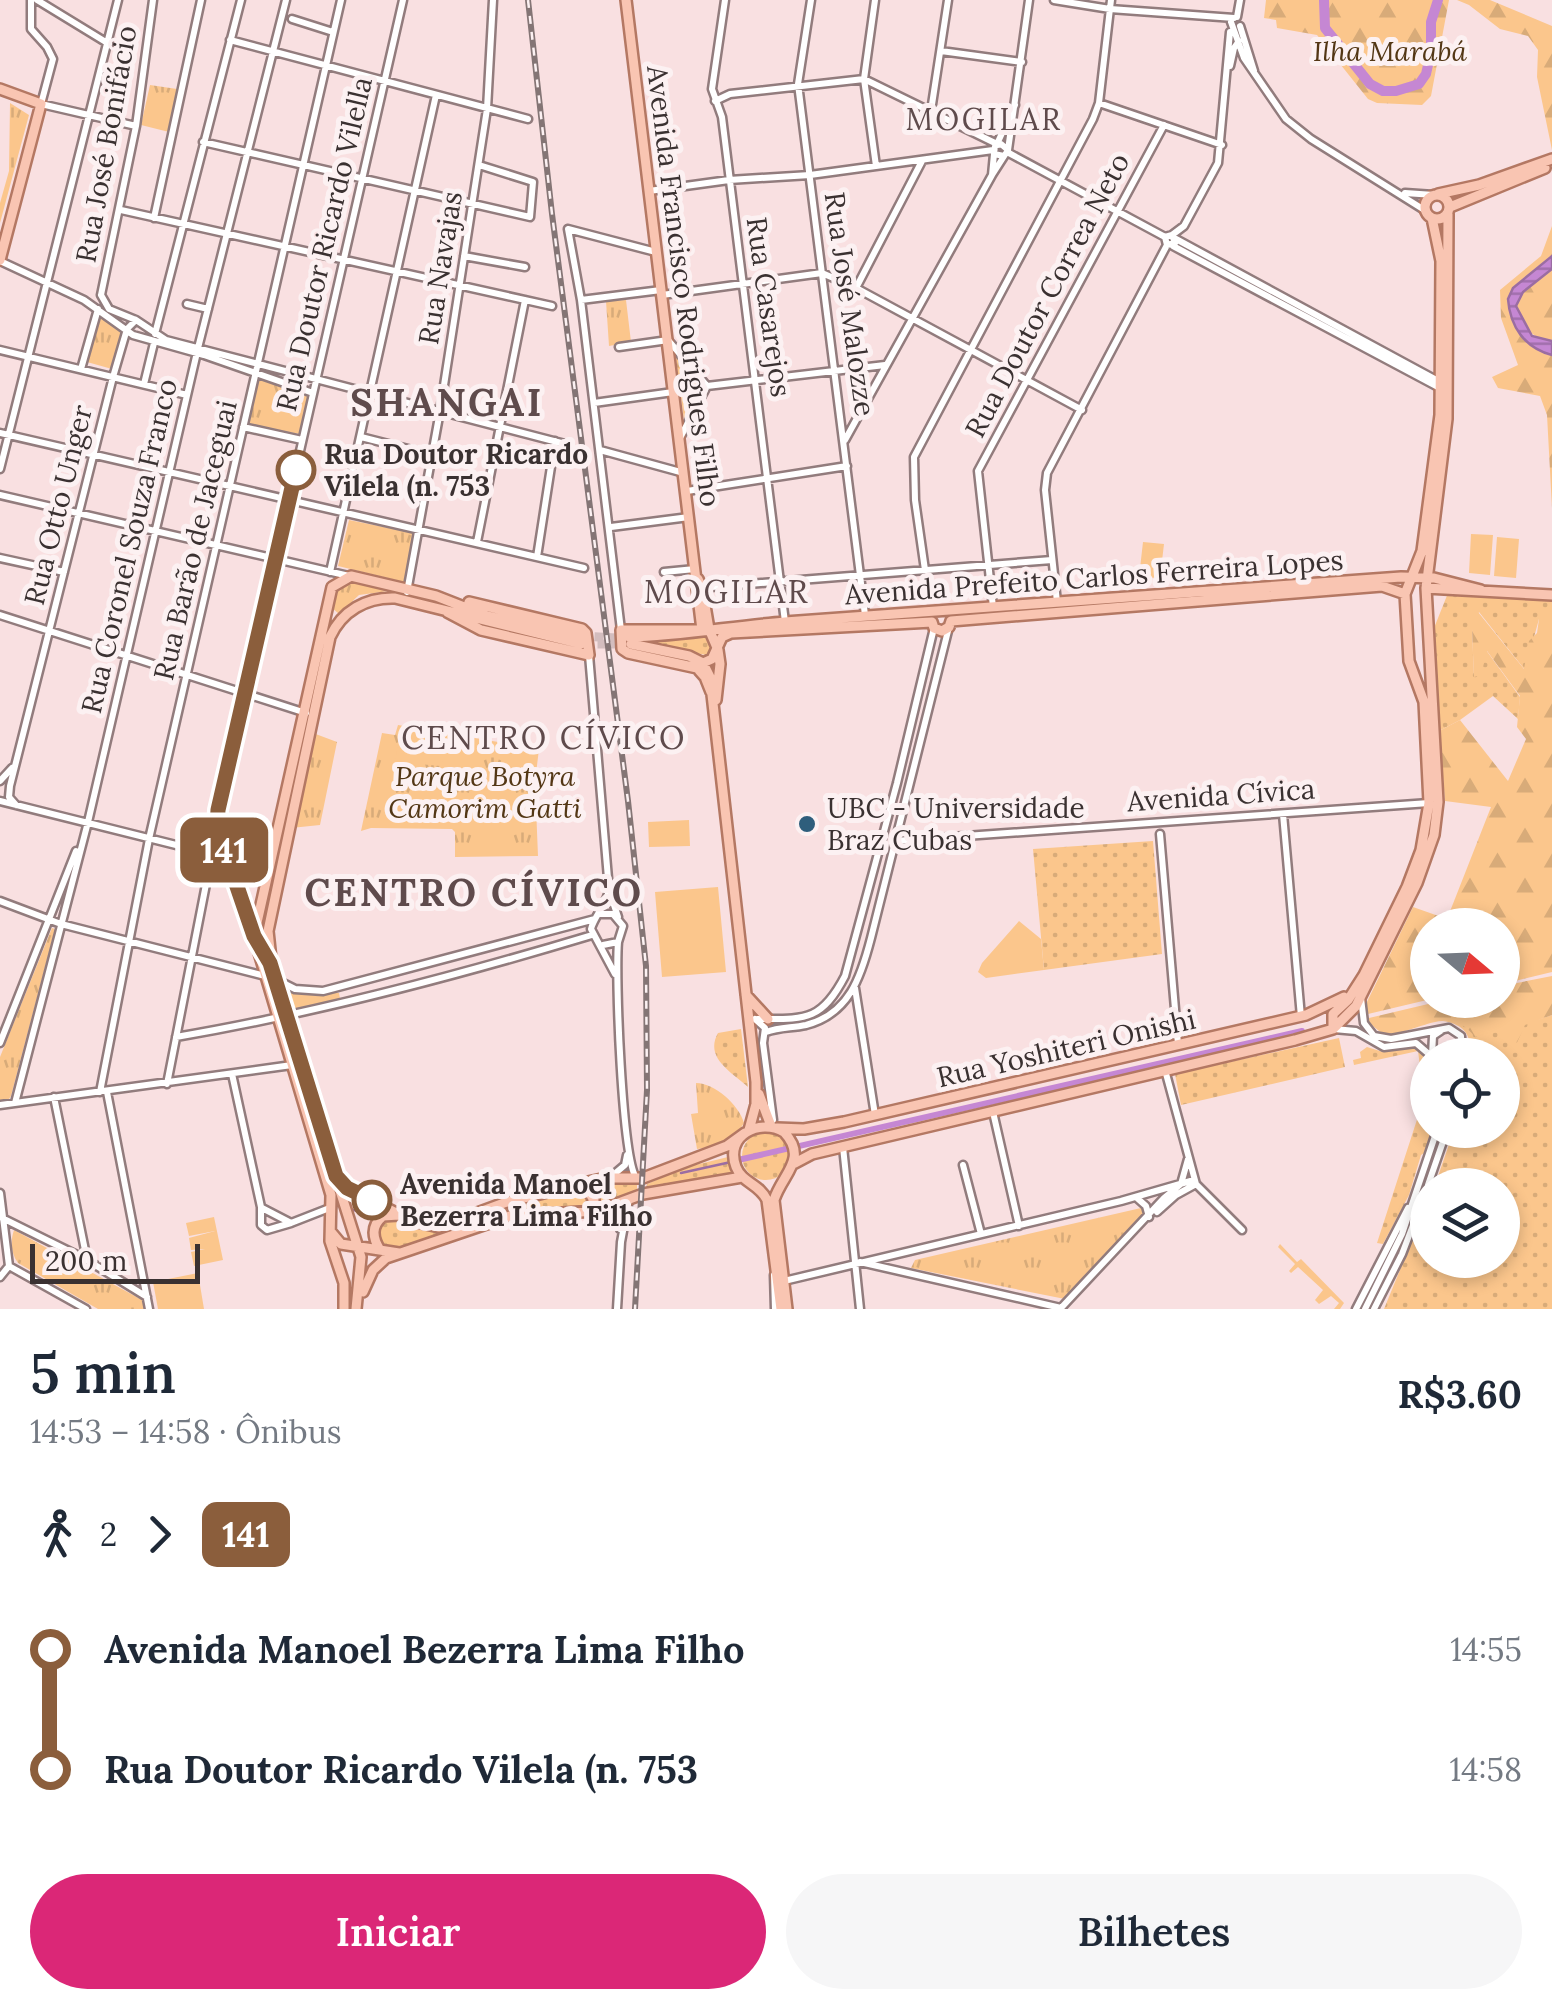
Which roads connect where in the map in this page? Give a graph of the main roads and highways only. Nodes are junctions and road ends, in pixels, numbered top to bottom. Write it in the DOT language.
graph roads {
  1 [pos="626,0"];
  2 [pos="0,89"];
  3 [pos="24,97"];
  4 [pos="37,120"];
  5 [pos="1547,164"];
  6 [pos="1436,195"];
  7 [pos="1449,210"];
  8 [pos="1429,214"];
  9 [pos="3,237"];
  10 [pos="0,261"];
  11 [pos="1409,577"];
  12 [pos="1427,580"];
  13 [pos="406,594"];
  14 [pos="1406,594"];
  15 [pos="1552,595"];
  16 [pos="436,596"];
  17 [pos="326,604"];
  18 [pos="1426,604"];
  19 [pos="441,607"];
  20 [pos="941,611"];
  21 [pos="343,617"];
  22 [pos="950,624"];
  23 [pos="933,625"];
  24 [pos="705,630"];
  25 [pos="627,637"];
  26 [pos="1408,640"];
  27 [pos="1428,642"];
  28 [pos="718,650"];
  29 [pos="703,663"];
  30 [pos="711,692"];
  31 [pos="307,714"];
  32 [pos="714,718"];
  33 [pos="268,930"];
  34 [pos="255,933"];
  35 [pos="270,963"];
  36 [pos="269,977"];
  37 [pos="1357,985"];
  38 [pos="745,994"];
  39 [pos="1304,1016"];
  40 [pos="282,1018"];
  41 [pos="758,1019"];
  42 [pos="1333,1029"];
  43 [pos="1294,1040"];
  44 [pos="756,1082"];
  45 [pos="774,1127"];
  46 [pos="747,1131"];
  47 [pos="794,1164"];
  48 [pos="336,1176"];
  49 [pos="742,1177"];
  50 [pos="782,1181"];
  51 [pos="583,1183"];
  52 [pos="758,1186"];
  53 [pos="375,1201"];
  54 [pos="344,1203"];
  55 [pos="332,1206"];
  56 [pos="592,1211"];
  57 [pos="402,1216"];
  58 [pos="330,1230"];
  59 [pos="358,1247"];
  60 [pos="380,1250"];
  61 [pos="400,1253"];
  62 [pos="344,1309"];
  63 [pos="356,1309"];
  64 [pos="781,1309"];
  1 -- 24 [label="main road, Avenida Francisco Rodrigues Filho"];
  2 -- 3 [label="main road"];
  3 -- 4 [label="main road"];
  3 -- 4 [label="main road"];
  4 -- 9 [label="main road"];
  5 -- 6 [label="main road"];
  5 -- 7 [label="main road"];
  6 -- 7 [label="main road"];
  6 -- 8 [label="main road"];
  7 -- 8 [label="main road"];
  7 -- 12 [label="main road"];
  8 -- 11 [label="main road"];
  9 -- 10 [label="main road"];
  11 -- 12 [label="main road, Avenida Prefeito Carlos Ferreira Lopes"];
  11 -- 14 [label="main road"];
  11 -- 18 [label="main road"];
  11 -- 20 [label="main road, Avenida Prefeito Carlos Ferreira Lopes"];
  12 -- 15 [label="main road, Avenida Prefeito Carlos Ferreira Lopes"];
  12 -- 18 [label="main road"];
  13 -- 16 [label="main road"];
  13 -- 17 [label="main road"];
  13 -- 19 [label="main road"];
  13 -- 21 [label="main road"];
  14 -- 22 [label="main road, Avenida Prefeito Carlos Ferreira Lopes"];
  14 -- 26 [label="main road"];
  16 -- 19 [label="main road"];
  16 -- 19 [label="main road"];
  17 -- 21 [label="main road"];
  17 -- 31 [label="main road"];
  18 -- 27 [label="main road"];
  20 -- 22 [label="main road"];
  20 -- 23 [label="main road"];
  20 -- 24 [label="main road, Avenida Prefeito Carlos Ferreira Lopes"];
  21 -- 31 [label="main road"];
  22 -- 23 [label="main road"];
  23 -- 28 [label="main road, Avenida Prefeito Carlos Ferreira Lopes"];
  24 -- 25 [label="main road, Avenida Prefeito Carlos Ferreira Lopes"];
  24 -- 28 [label="main road, Avenida Francisco Rodrigues Filho"];
  25 -- 29 [label="main road"];
  25 -- 30 [label="main road"];
  26 -- 27 [label="main road"];
  26 -- 37 [label="main road"];
  27 -- 42 [label="main road"];
  28 -- 29 [label="main road, Avenida Prefeito Carlos Ferreira Lopes"];
  28 -- 32 [label="main road, Avenida Francisco Rodrigues Filho"];
  29 -- 30 [label="main road, Avenida Francisco Rodrigues Filho"];
  30 -- 32 [label="main road, Avenida Francisco Rodrigues Filho"];
  31 -- 33 [label="main road"];
  31 -- 34 [label="main road"];
  32 -- 38 [label="main road, Avenida Francisco Rodrigues Filho"];
  33 -- 34 [label="main road"];
  33 -- 35 [label="main road"];
  34 -- 35 [label="main road"];
  34 -- 36 [label="main road"];
  35 -- 36 [label="main road"];
  36 -- 40 [label="main road"];
  37 -- 39 [label="main road, Rua Yoshiteri Onishi"];
  37 -- 42 [label="main road"];
  38 -- 41 [label="main road, Avenida Francisco Rodrigues Filho"];
  38 -- 41 [label="main road"];
  39 -- 43 [label="main road"];
  39 -- 45 [label="main road, Rua Yoshiteri Onishi"];
  40 -- 48 [label="main road"];
  40 -- 55 [label="main road"];
  41 -- 44 [label="main road, Avenida Francisco Rodrigues Filho"];
  42 -- 43 [label="main road, Rua Yoshiteri Onishi"];
  43 -- 47 [label="main road, Rua Yoshiteri Onishi"];
  44 -- 45 [label="main road, Avenida Francisco Rodrigues Filho"];
  44 -- 46 [label="main road, Avenida Francisco Rodrigues Filho"];
  45 -- 46 [label="main road"];
  45 -- 47 [label="main road, Avenida Francisco Rodrigues Filho"];
  46 -- 49 [label="main road, Avenida Francisco Rodrigues Filho"];
  46 -- 51 [label="main road"];
  47 -- 50 [label="main road"];
  48 -- 53 [label="main road"];
  48 -- 54 [label="main road"];
  49 -- 52 [label="main road"];
  49 -- 56 [label="main road"];
  50 -- 52 [label="main road"];
  50 -- 64 [label="main road"];
  51 -- 56 [label="main road"];
  51 -- 57 [label="main road"];
  52 -- 64 [label="main road"];
  53 -- 54 [label="main road"];
  53 -- 57 [label="main road"];
  54 -- 55 [label="main road"];
  54 -- 59 [label="main road"];
  55 -- 58 [label="main road"];
  56 -- 61 [label="main road"];
  57 -- 60 [label="main road"];
  58 -- 59 [label="main road"];
  58 -- 62 [label="main road"];
  59 -- 60 [label="main road"];
  59 -- 63 [label="main road"];
  60 -- 61 [label="main road"];
  61 -- 63 [label="main road"];
}
